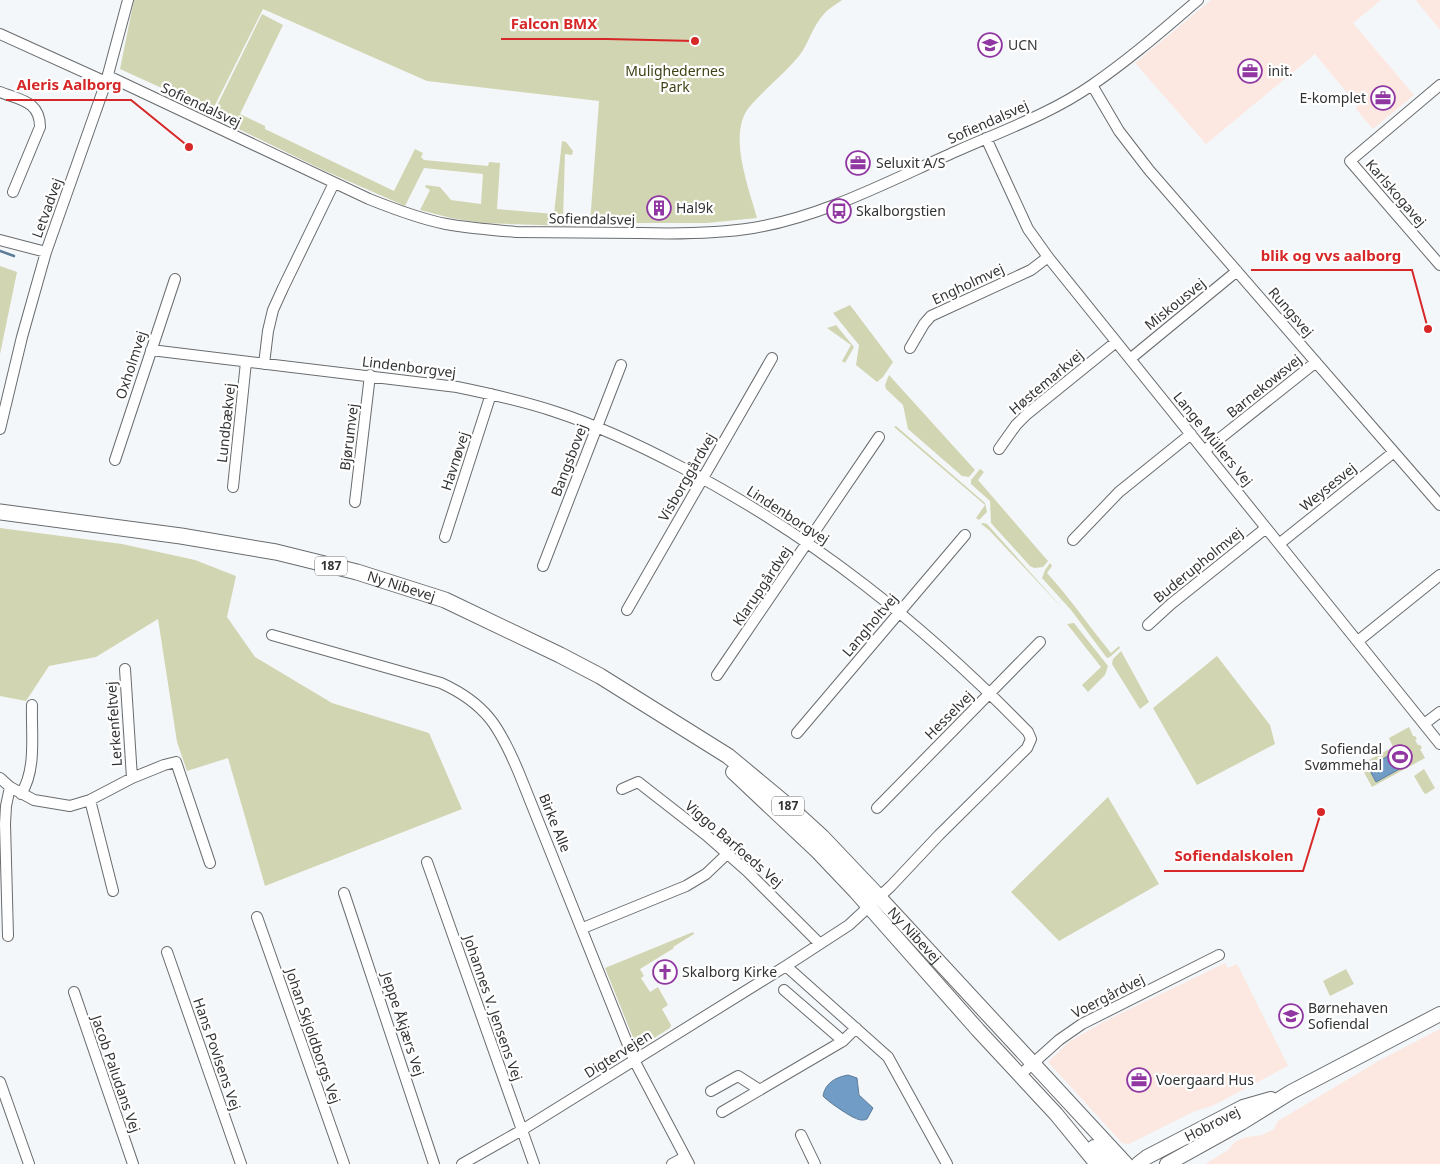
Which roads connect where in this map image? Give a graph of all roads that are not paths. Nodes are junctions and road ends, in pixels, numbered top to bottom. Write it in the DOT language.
graph roads {
  1 [pos="128,0"];
  2 [pos="1198,0"];
  3 [pos="0,34"];
  4 [pos="107,79"];
  5 [pos="1092,85"];
  6 [pos="1440,85"];
  7 [pos="0,92"];
  8 [pos="986,138"];
  9 [pos="334,183"];
  10 [pos="13,192"];
  11 [pos="0,240"];
  12 [pos="46,252"];
  13 [pos="1048,257"];
  14 [pos="1440,265"];
  15 [pos="1237,271"];
  16 [pos="175,279"];
  17 [pos="1116,342"];
  18 [pos="910,348"];
  19 [pos="151,350"];
  20 [pos="772,358"];
  21 [pos="1130,359"];
  22 [pos="246,362"];
  23 [pos="1316,362"];
  24 [pos="264,364"];
  25 [pos="621,365"];
  26 [pos="370,376"];
  27 [pos="492,394"];
  28 [pos="597,427"];
  29 [pos="0,428"];
  30 [pos="1191,434"];
  31 [pos="879,437"];
  32 [pos="999,449"];
  33 [pos="1204,451"];
  34 [pos="1394,452"];
  35 [pos="115,460"];
  36 [pos="702,478"];
  37 [pos="233,487"];
  38 [pos="355,502"];
  39 [pos="1440,505"];
  40 [pos="6,513"];
  41 [pos="1266,528"];
  42 [pos="965,535"];
  43 [pos="445,537"];
  44 [pos="1073,540"];
  45 [pos="808,543"];
  46 [pos="1279,544"];
  47 [pos="543,566"];
  48 [pos="1440,575"];
  49 [pos="627,610"];
  50 [pos="900,612"];
  51 [pos="1148,625"];
  52 [pos="272,635"];
  53 [pos="1040,642"];
  54 [pos="1358,642"];
  55 [pos="125,669"];
  56 [pos="717,675"];
  57 [pos="990,693"];
  58 [pos="32,705"];
  59 [pos="1440,712"];
  60 [pos="1424,724"];
  61 [pos="684,729"];
  62 [pos="797,733"];
  63 [pos="1440,744"];
  64 [pos="733,772"];
  65 [pos="0,778"];
  66 [pos="132,778"];
  67 [pos="10,787"];
  68 [pos="622,789"];
  69 [pos="21,794"];
  70 [pos="90,800"];
  71 [pos="877,808"];
  72 [pos="727,854"];
  73 [pos="427,862"];
  74 [pos="210,863"];
  75 [pos="113,892"];
  76 [pos="344,893"];
  77 [pos="874,902"];
  78 [pos="256,917"];
  79 [pos="583,928"];
  80 [pos="8,936"];
  81 [pos="820,944"];
  82 [pos="167,952"];
  83 [pos="1219,955"];
  84 [pos="786,966"];
  85 [pos="784,990"];
  86 [pos="74,992"];
  87 [pos="1440,1014"];
  88 [pos="856,1028"];
  89 [pos="843,1041"];
  90 [pos="634,1060"];
  91 [pos="1033,1063"];
  92 [pos="1020,1075"];
  93 [pos="1,1089"];
  94 [pos="760,1090"];
  95 [pos="711,1091"];
  96 [pos="1291,1092"];
  97 [pos="1243,1107"];
  98 [pos="722,1112"];
  99 [pos="1056,1114"];
  100 [pos="522,1130"];
  101 [pos="800,1135"];
  102 [pos="687,1160"];
  103 [pos="29,1164"];
  104 [pos="133,1164"];
  105 [pos="241,1164"];
  106 [pos="344,1164"];
  107 [pos="434,1164"];
  108 [pos="462,1164"];
  109 [pos="534,1164"];
  110 [pos="672,1164"];
  111 [pos="815,1164"];
  112 [pos="947,1164"];
  113 [pos="1097,1164"];
  114 [pos="1110,1164"];
  115 [pos="1126,1164"];
  116 [pos="1138,1164"];
  117 [pos="1152,1164"];
  118 [pos="1167,1164"];
  1 -- 4 [label="street, Letvadvej"];
  2 -- 5 [label="street, Sofiendalsvej"];
  3 -- 4 [label="street, Sofiendalsvej"];
  4 -- 9 [label="street, Sofiendalsvej"];
  4 -- 12 [label="street, Letvadvej"];
  5 -- 8 [label="street, Sofiendalsvej"];
  5 -- 15 [label="street, Rungsvej"];
  6 -- 14 [label="street, Karlskogavej"];
  7 -- 10 [label="street"];
  8 -- 9 [label="street, Sofiendalsvej"];
  8 -- 13 [label="street, Lange Müllers Vej"];
  9 -- 24 [label="street"];
  11 -- 12 [label="street"];
  12 -- 29 [label="street, Letvadvej"];
  13 -- 17 [label="street, Lange Müllers Vej"];
  13 -- 18 [label="street, Engholmvej"];
  15 -- 21 [label="street, Miskousvej"];
  15 -- 23 [label="street, Rungsvej"];
  16 -- 19 [label="street, Oxholmvej"];
  17 -- 21 [label="street, Lange Müllers Vej"];
  17 -- 32 [label="street, Høstemarkvej"];
  19 -- 22 [label="street, Lindenborgvej"];
  19 -- 35 [label="street, Oxholmvej"];
  20 -- 36 [label="street, Visborggårdvej"];
  21 -- 30 [label="street, Lange Müllers Vej"];
  22 -- 24 [label="street, Lindenborgvej"];
  22 -- 37 [label="street, Lundbækvej"];
  23 -- 33 [label="street, Barnekowsvej"];
  23 -- 34 [label="street, Rungsvej"];
  24 -- 26 [label="street, Lindenborgvej"];
  25 -- 28 [label="street, Bangsbovej"];
  26 -- 27 [label="street, Lindenborgvej"];
  26 -- 38 [label="street, Bjørumvej"];
  27 -- 28 [label="street, Lindenborgvej"];
  27 -- 43 [label="street, Havnøvej"];
  28 -- 36 [label="street, Lindenborgvej"];
  28 -- 47 [label="street, Bangsbovej"];
  30 -- 33 [label="street, Lange Müllers Vej"];
  30 -- 44 [label="street"];
  31 -- 45 [label="street, Klarupgårdvej"];
  33 -- 41 [label="street, Lange Müllers Vej"];
  34 -- 39 [label="street, Rungsvej"];
  34 -- 46 [label="street, Weysesvej"];
  36 -- 45 [label="street, Lindenborgvej"];
  36 -- 49 [label="street, Visborggårdvej"];
  40 -- 61 [label="highway, Ny Nibevej / 187"];
  41 -- 46 [label="street, Lange Müllers Vej"];
  41 -- 51 [label="street, Buderupholmvej"];
  42 -- 50 [label="street, Langholtvej"];
  45 -- 50 [label="street, Lindenborgvej"];
  45 -- 56 [label="street, Klarupgårdvej"];
  46 -- 54 [label="street, Lange Müllers Vej"];
  48 -- 54 [label="street"];
  50 -- 57 [label="street, Lindenborgvej"];
  50 -- 62 [label="street, Langholtvej"];
  52 -- 79 [label="street, Birke Alle"];
  53 -- 57 [label="street, Hesselvej"];
  54 -- 60 [label="street, Lange Müllers Vej"];
  55 -- 66 [label="street, Lerkenfeltvej"];
  57 -- 71 [label="street, Hesselvej"];
  57 -- 77 [label="street, Lindenborgvej"];
  58 -- 69 [label="street"];
  59 -- 60 [label="street"];
  60 -- 63 [label="street, Lange Müllers Vej"];
  61 -- 64 [label="highway, Ny Nibevej / 187"];
  61 -- 77 [label="highway, Ny Nibevej / 187"];
  64 -- 77 [label="main road, Ny Nibevej / 187"];
  65 -- 67 [label="street, Lerkenfeltvej"];
  66 -- 70 [label="street, Lerkenfeltvej"];
  66 -- 74 [label="street, Lerkenfeltvej"];
  67 -- 69 [label="street, Lerkenfeltvej"];
  67 -- 80 [label="street"];
  68 -- 72 [label="street, Viggo Barfoeds Vej"];
  69 -- 70 [label="street, Lerkenfeltvej"];
  70 -- 75 [label="street"];
  72 -- 79 [label="street"];
  72 -- 81 [label="street, Viggo Barfoeds Vej"];
  73 -- 100 [label="street, Johannes V. Jensens Vej"];
  76 -- 107 [label="street, Jeppe Åkjærs Vej"];
  77 -- 81 [label="street, Digtervejen"];
  77 -- 91 [label="main road, Ny Nibevej / 187"];
  77 -- 92 [label="main road, Ny Nibevej / 187"];
  78 -- 106 [label="street, Johan Skjoldborgs Vej"];
  79 -- 90 [label="street, Birke Alle"];
  81 -- 84 [label="street, Digtervejen"];
  82 -- 105 [label="street, Hans Povlsens Vej"];
  83 -- 91 [label="street, Voergårdvej"];
  84 -- 88 [label="street"];
  84 -- 90 [label="street, Digtervejen"];
  85 -- 89 [label="street"];
  86 -- 104 [label="street, Jacob Paludans Vej"];
  87 -- 96 [label="main road, Hobrovej"];
  88 -- 89 [label="street"];
  88 -- 112 [label="street"];
  89 -- 94 [label="street"];
  90 -- 100 [label="street, Digtervejen"];
  90 -- 102 [label="street, Birke Alle"];
  91 -- 92 [label="street, Voergårdvej"];
  91 -- 115 [label="main road, Ny Nibevej / 187"];
  92 -- 99 [label="main road, Ny Nibevej / 187"];
  93 -- 103 [label="street"];
  94 -- 95 [label="street"];
  94 -- 98 [label="street"];
  96 -- 97 [label="main road, Hobrovej"];
  96 -- 118 [label="main road, Hobrovej"];
  97 -- 116 [label="main road, Hobrovej"];
  97 -- 117 [label="main road"];
  99 -- 113 [label="main road, Ny Nibevej / 187"];
  99 -- 114 [label="main road"];
  100 -- 108 [label="street, Digtervejen"];
  100 -- 109 [label="street, Johannes V. Jensens Vej"];
  101 -- 111 [label="street"];
  102 -- 110 [label="street, Birke Alle"];
}
